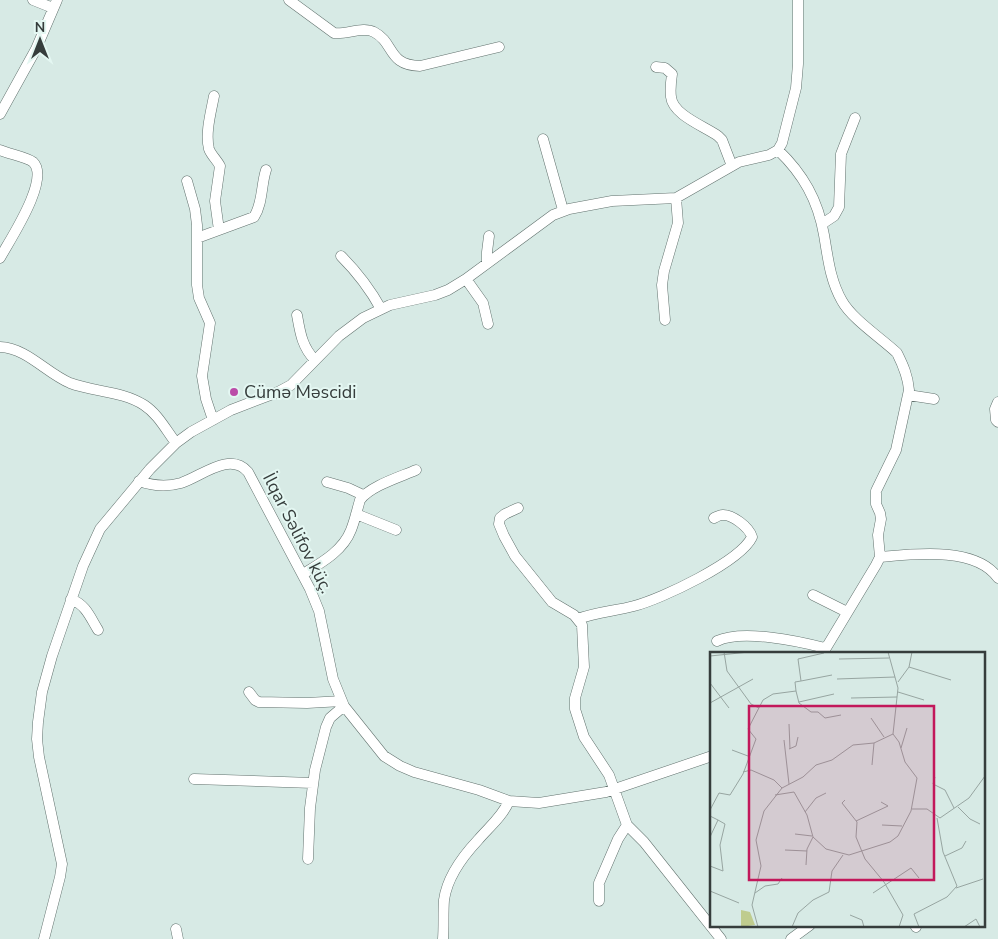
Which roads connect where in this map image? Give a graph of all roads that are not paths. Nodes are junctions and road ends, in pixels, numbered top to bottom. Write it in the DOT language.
graph roads {
  1 [pos="33,0"];
  2 [pos="289,0"];
  3 [pos="798,0"];
  4 [pos="55,4"];
  5 [pos="499,47"];
  6 [pos="656,67"];
  7 [pos="214,96"];
  8 [pos="0,114"];
  9 [pos="855,118"];
  10 [pos="543,139"];
  11 [pos="0,150"];
  12 [pos="778,150"];
  13 [pos="732,166"];
  14 [pos="266,170"];
  15 [pos="188,181"];
  16 [pos="676,198"];
  17 [pos="563,210"];
  18 [pos="822,224"];
  19 [pos="219,230"];
  20 [pos="489,236"];
  21 [pos="197,238"];
  22 [pos="341,256"];
  23 [pos="0,258"];
  24 [pos="487,263"];
  25 [pos="466,279"];
  26 [pos="381,309"];
  27 [pos="297,315"];
  28 [pos="665,320"];
  29 [pos="488,324"];
  30 [pos="0,347"];
  31 [pos="314,360"];
  32 [pos="908,395"];
  33 [pos="934,399"];
  34 [pos="998,402"];
  35 [pos="213,420"];
  36 [pos="998,422"];
  37 [pos="176,443"];
  38 [pos="416,470"];
  39 [pos="139,481"];
  40 [pos="326,482"];
  41 [pos="363,495"];
  42 [pos="518,508"];
  43 [pos="356,514"];
  44 [pos="714,518"];
  45 [pos="396,530"];
  46 [pos="880,557"];
  47 [pos="303,574"];
  48 [pos="998,578"];
  49 [pos="813,595"];
  50 [pos="71,599"];
  51 [pos="847,612"];
  52 [pos="578,619"];
  53 [pos="98,630"];
  54 [pos="717,641"];
  55 [pos="824,650"];
  56 [pos="250,692"];
  57 [pos="343,703"];
  58 [pos="710,757"];
  59 [pos="194,779"];
  60 [pos="313,783"];
  61 [pos="614,789"];
  62 [pos="509,801"];
  63 [pos="627,826"];
  64 [pos="308,859"];
  65 [pos="599,901"];
  66 [pos="710,925"];
  67 [pos="711,926"];
  68 [pos="809,926"];
  69 [pos="44,939"];
  70 [pos="443,939"];
  71 [pos="721,939"];
  72 [pos="791,939"];
  1 -- 4 [label="street"];
  2 -- 5 [label="street"];
  3 -- 12 [label="street"];
  4 -- 8 [label="street"];
  6 -- 13 [label="street"];
  7 -- 19 [label="street"];
  9 -- 18 [label="street"];
  10 -- 17 [label="street"];
  11 -- 23 [label="street"];
  12 -- 13 [label="street"];
  12 -- 18 [label="street"];
  13 -- 16 [label="street"];
  14 -- 19 [label="street"];
  15 -- 21 [label="street"];
  16 -- 17 [label="street"];
  16 -- 28 [label="street"];
  17 -- 24 [label="street"];
  18 -- 32 [label="street"];
  19 -- 21 [label="street"];
  20 -- 24 [label="street"];
  21 -- 35 [label="street"];
  22 -- 26 [label="street"];
  24 -- 25 [label="street"];
  25 -- 26 [label="street"];
  25 -- 29 [label="street"];
  26 -- 31 [label="street"];
  27 -- 31 [label="street"];
  30 -- 37 [label="street"];
  31 -- 35 [label="street"];
  32 -- 33 [label="street"];
  32 -- 46 [label="street"];
  34 -- 36 [label="street"];
  35 -- 37 [label="street"];
  37 -- 39 [label="street"];
  38 -- 41 [label="street"];
  39 -- 47 [label="street, İlqar Səlifov küç."];
  39 -- 50 [label="street"];
  40 -- 41 [label="street"];
  41 -- 43 [label="street"];
  42 -- 52 [label="street"];
  43 -- 45 [label="street"];
  43 -- 47 [label="street"];
  44 -- 52 [label="street"];
  46 -- 48 [label="street"];
  46 -- 51 [label="street"];
  47 -- 57 [label="street, İlqar Səlifov küç."];
  49 -- 51 [label="street"];
  50 -- 53 [label="street"];
  50 -- 69 [label="street"];
  51 -- 55 [label="street"];
  52 -- 61 [label="street"];
  54 -- 55 [label="street"];
  56 -- 57 [label="street"];
  57 -- 60 [label="street"];
  57 -- 62 [label="street, İlqar Səlifov küç."];
  58 -- 61 [label="street, İlqar Səlifov küç."];
  59 -- 60 [label="street"];
  60 -- 64 [label="street"];
  61 -- 62 [label="street, İlqar Səlifov küç."];
  61 -- 63 [label="street"];
  62 -- 70 [label="street"];
  63 -- 65 [label="street"];
  63 -- 66 [label="street"];
  67 -- 71 [label="street"];
  68 -- 72 [label="street"];
}
